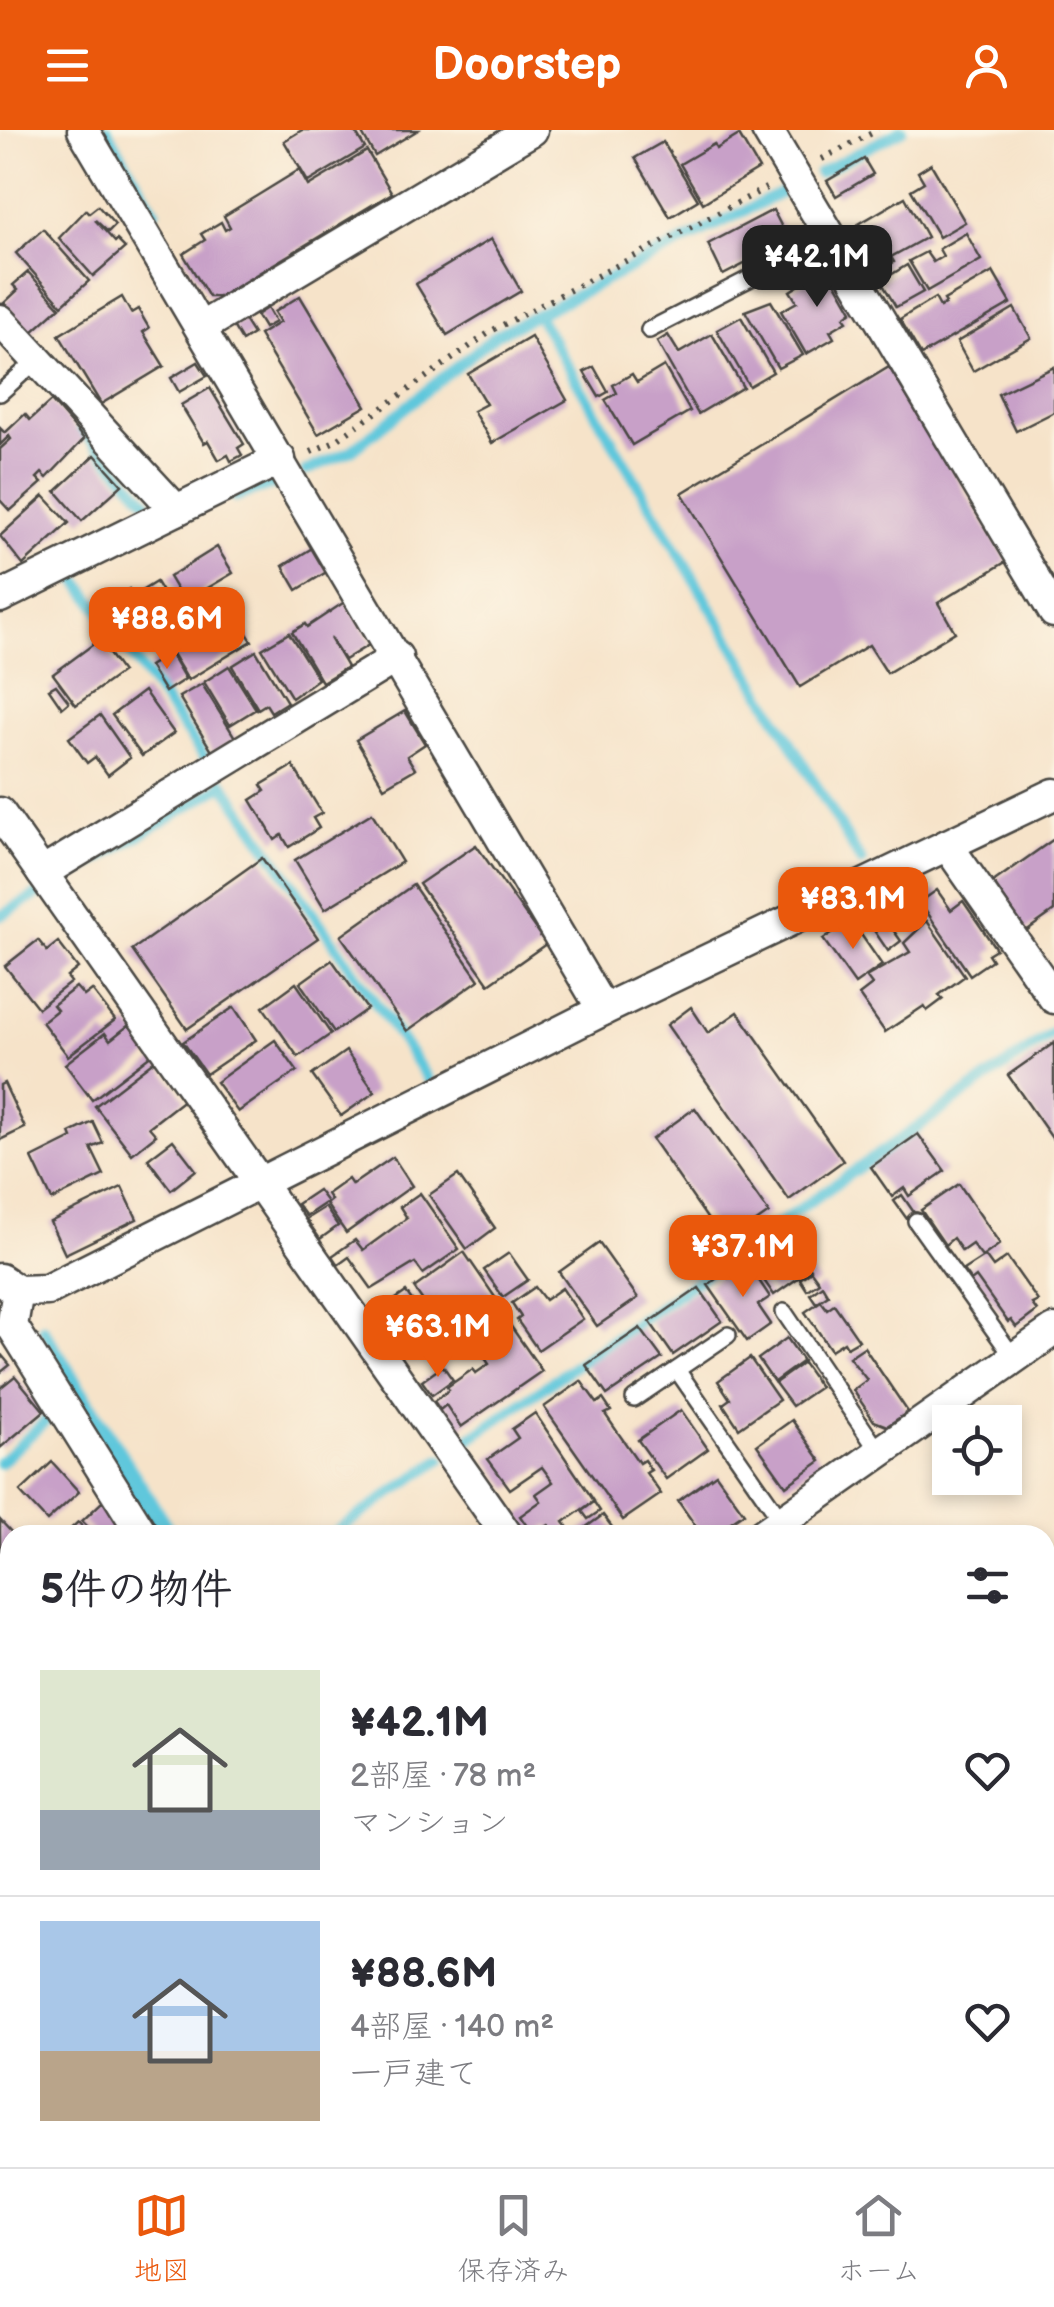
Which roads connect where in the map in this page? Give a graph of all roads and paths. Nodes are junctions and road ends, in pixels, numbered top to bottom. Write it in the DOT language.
graph roads {
  1 [pos="84,130"];
  2 [pos="532,130"];
  3 [pos="767,130"];
  4 [pos="878,130"];
  5 [pos="793,174"];
  6 [pos="830,238"];
  7 [pos="0,320"];
  8 [pos="202,327"];
  9 [pos="649,330"];
  10 [pos="37,360"];
  11 [pos="0,394"];
  12 [pos="282,462"];
  13 [pos="176,510"];
  14 [pos="0,597"];
  15 [pos="1054,612"];
  16 [pos="397,658"];
  17 [pos="1054,794"];
  18 [pos="0,813"];
  19 [pos="947,846"];
  20 [pos="42,873"];
  21 [pos="1054,998"];
  22 [pos="603,1010"];
  23 [pos="262,1184"];
  24 [pos="916,1221"];
  25 [pos="9,1285"];
  26 [pos="784,1312"];
  27 [pos="1054,1330"];
  28 [pos="728,1334"];
  29 [pos="1014,1358"];
  30 [pos="677,1370"];
  31 [pos="634,1399"];
  32 [pos="879,1452"];
  33 [pos="138,1525"];
  34 [pos="500,1525"];
  35 [pos="770,1525"];
  36 [pos="776,1525"];
  1 -- 8 [label="street"];
  2 -- 8 [label="street"];
  3 -- 5 [label="street"];
  4 -- 5 [label="path"];
  5 -- 6 [label="street"];
  5 -- 12 [label="path"];
  6 -- 9 [label="lane"];
  6 -- 15 [label="street"];
  7 -- 10 [label="street"];
  8 -- 12 [label="street"];
  10 -- 11 [label="lane"];
  10 -- 13 [label="street"];
  12 -- 13 [label="street"];
  12 -- 16 [label="street"];
  13 -- 14 [label="street"];
  16 -- 20 [label="street"];
  16 -- 22 [label="street"];
  17 -- 19 [label="street"];
  18 -- 20 [label="street"];
  19 -- 21 [label="street"];
  19 -- 22 [label="street"];
  20 -- 23 [label="street"];
  22 -- 23 [label="street"];
  23 -- 25 [label="street"];
  23 -- 34 [label="street"];
  24 -- 29 [label="lane"];
  25 -- 33 [label="street"];
  26 -- 32 [label="lane"];
  27 -- 29 [label="street"];
  28 -- 30 [label="lane"];
  29 -- 32 [label="street"];
  30 -- 31 [label="lane"];
  30 -- 35 [label="lane"];
  32 -- 36 [label="street"];
}
